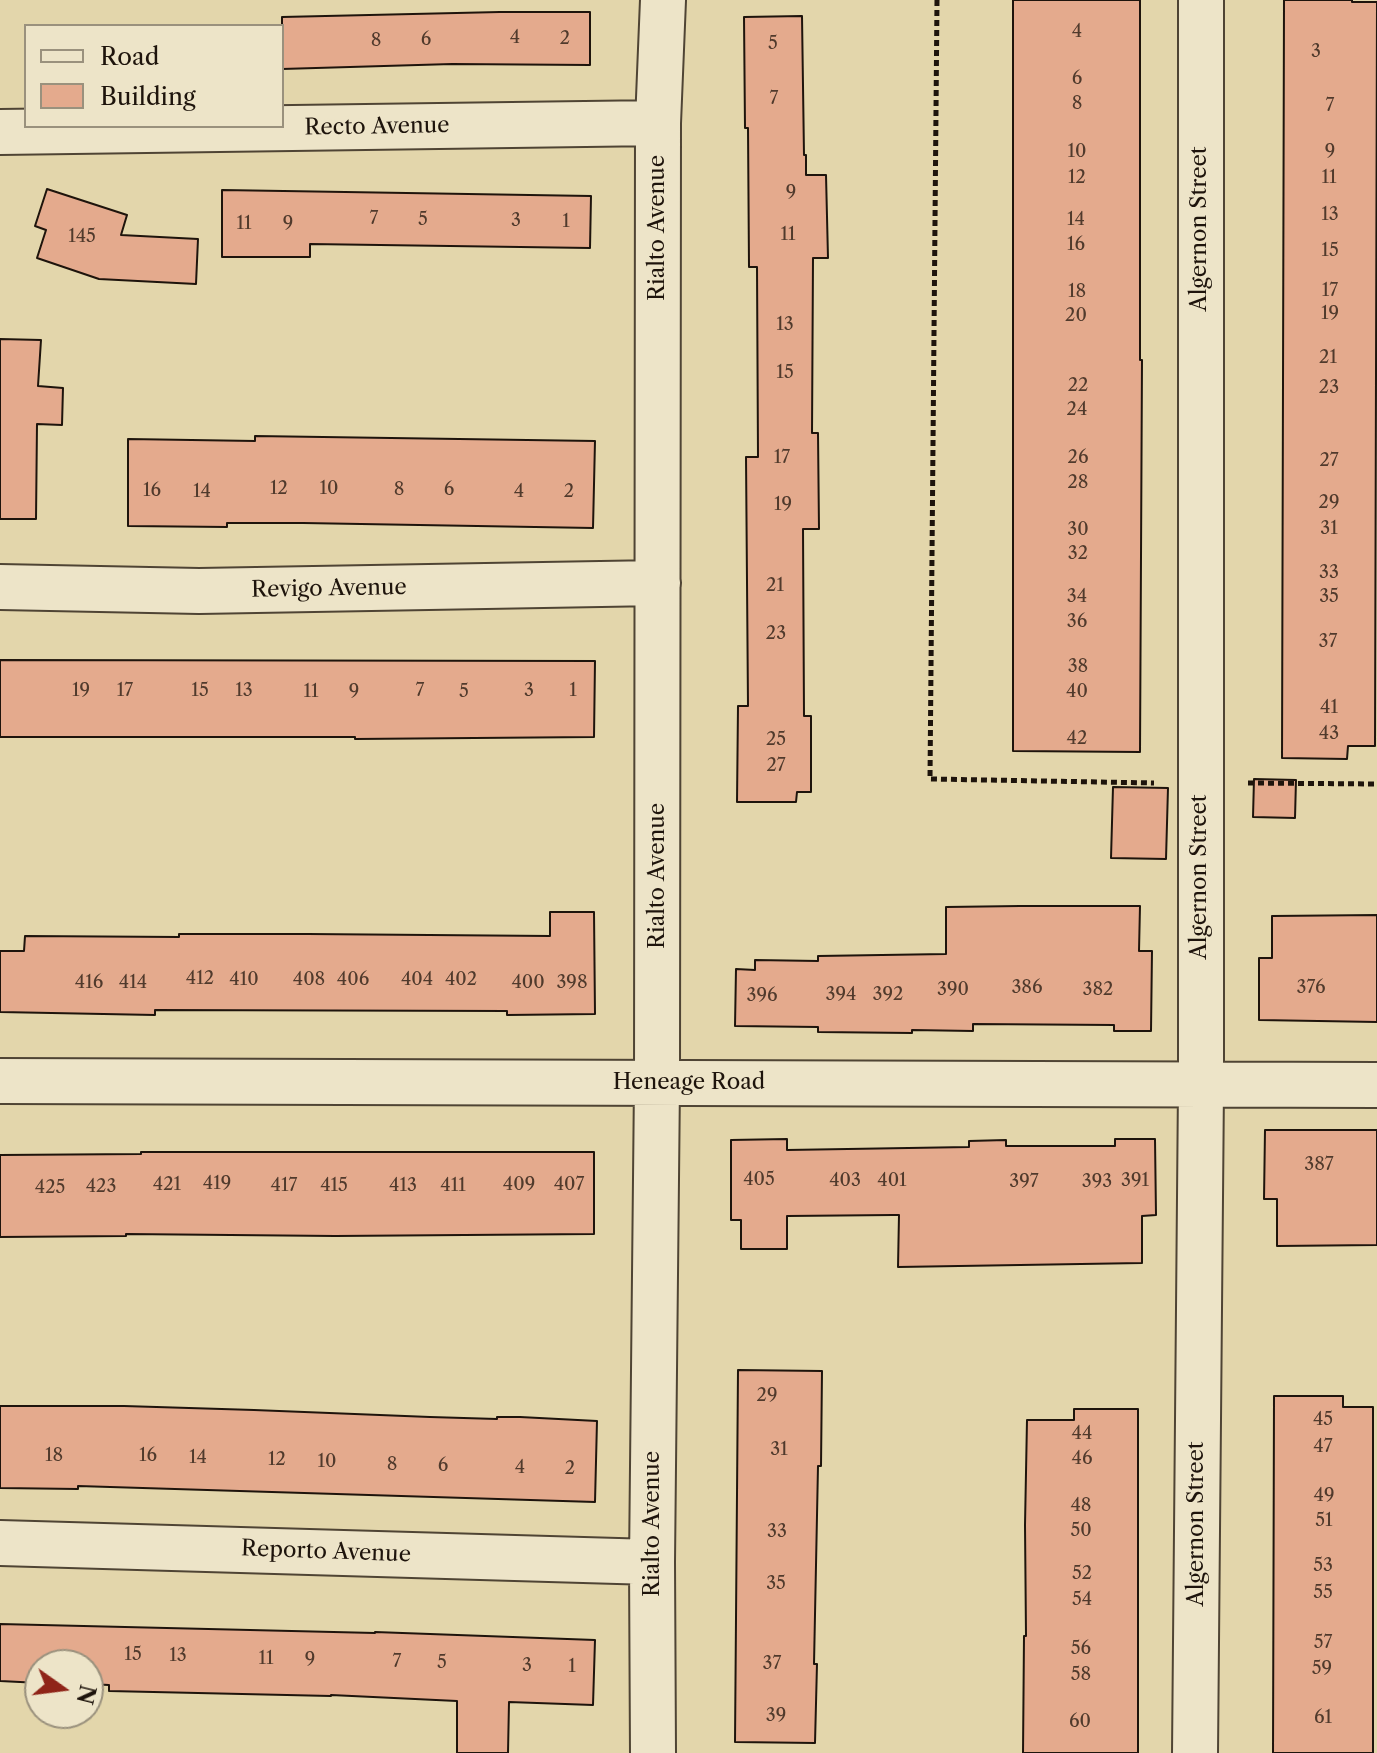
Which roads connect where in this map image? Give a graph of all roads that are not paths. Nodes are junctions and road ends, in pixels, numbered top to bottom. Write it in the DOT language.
graph roads {
  1 [pos="663,0"];
  2 [pos="1201,0"];
  3 [pos="658,123"];
  4 [pos="0,132"];
  5 [pos="658,583"];
  6 [pos="0,587"];
  7 [pos="0,1081"];
  8 [pos="657,1083"];
  9 [pos="1377,1085"];
  10 [pos="1201,1086"];
  11 [pos="0,1543"];
  12 [pos="652,1562"];
  13 [pos="653,1753"];
  14 [pos="1195,1753"];
  1 -- 3 [label="street, Rialto Avenue"];
  2 -- 10 [label="street, Algernon Street"];
  3 -- 4 [label="street, Recto Avenue"];
  3 -- 5 [label="street, Rialto Avenue"];
  5 -- 6 [label="street, Revigo Avenue"];
  5 -- 8 [label="street, Rialto Avenue"];
  7 -- 8 [label="street, Heneage Road"];
  8 -- 10 [label="street, Heneage Road"];
  8 -- 12 [label="street, Rialto Avenue"];
  9 -- 10 [label="street, Heneage Road"];
  10 -- 14 [label="street, Algernon Street"];
  11 -- 12 [label="street, Reporto Avenue"];
  12 -- 13 [label="street, Rialto Avenue"];
}
